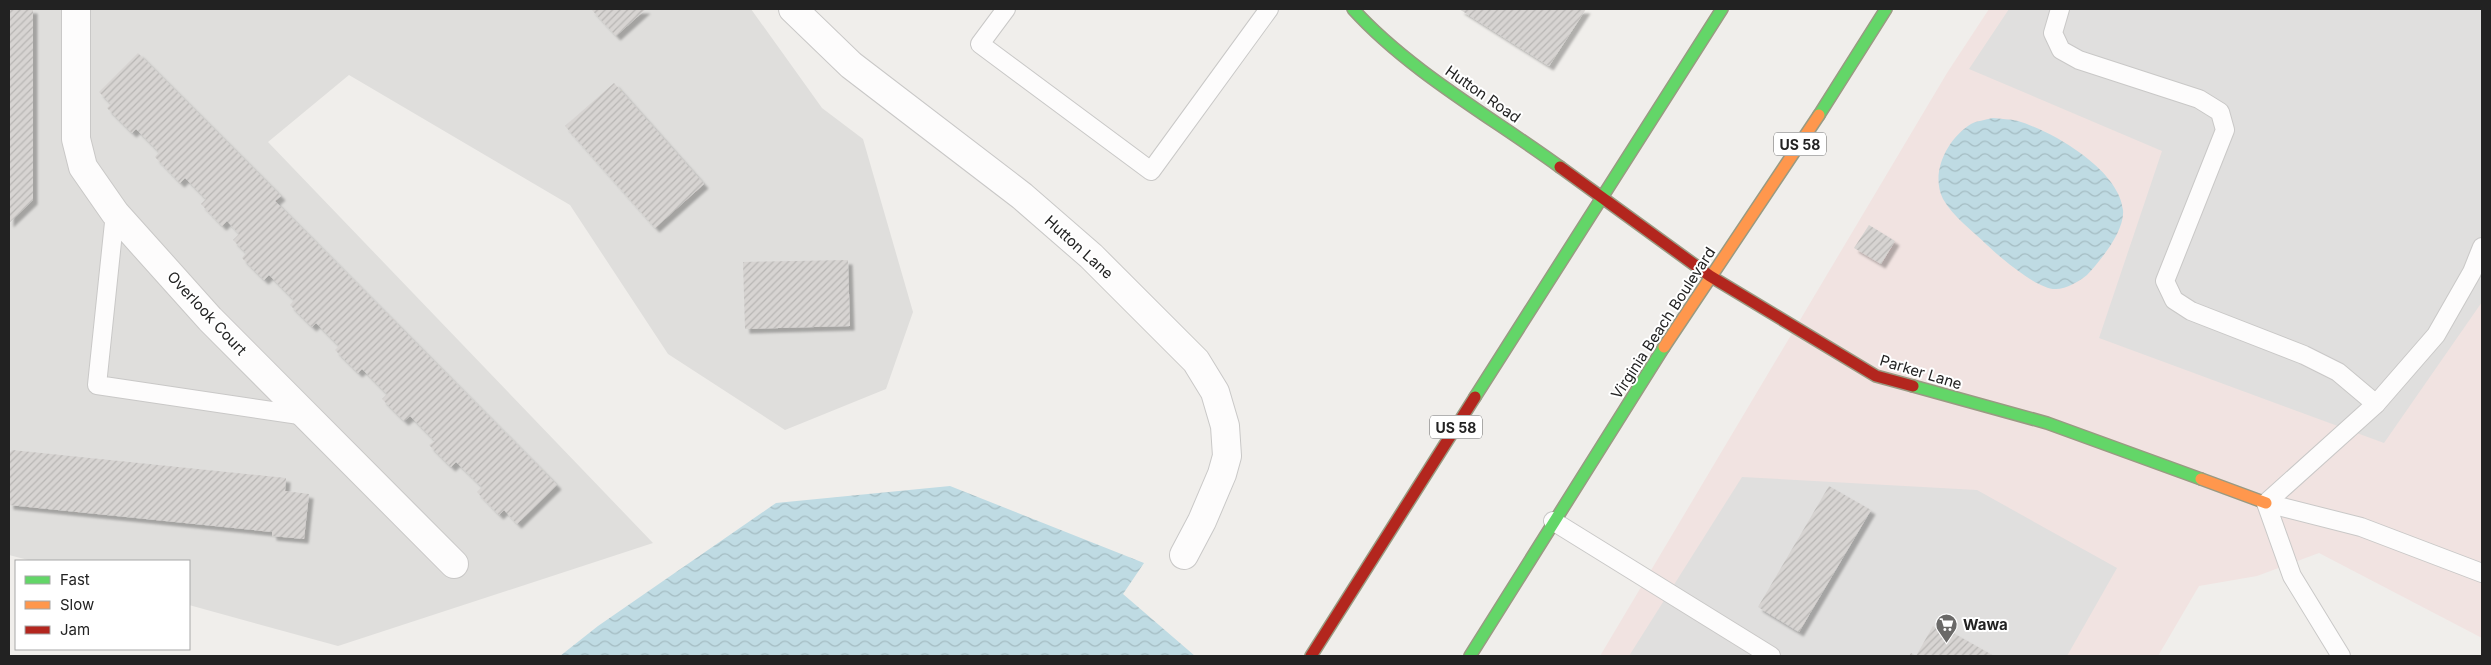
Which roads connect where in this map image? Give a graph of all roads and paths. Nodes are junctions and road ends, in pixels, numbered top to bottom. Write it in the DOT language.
graph roads {
  1 [pos="76,9"];
  2 [pos="793,9"];
  3 [pos="1006,9"];
  4 [pos="1269,9"];
  5 [pos="1353,9"];
  6 [pos="1722,9"];
  7 [pos="1886,9"];
  8 [pos="2060,9"];
  9 [pos="1601,198"];
  10 [pos="116,213"];
  11 [pos="2482,247"];
  12 [pos="1710,276"];
  13 [pos="2376,404"];
  14 [pos="306,416"];
  15 [pos="2266,503"];
  16 [pos="1553,520"];
  17 [pos="1184,555"];
  18 [pos="454,564"];
  19 [pos="2482,573"];
  20 [pos="1310,656"];
  21 [pos="1470,656"];
  22 [pos="1771,656"];
  23 [pos="2341,656"];
  1 -- 10 [label="street, Overlook Court"];
  2 -- 17 [label="street, Hutton Lane"];
  3 -- 4 [label="lane"];
  5 -- 9 [label="main road, Hutton Road"];
  6 -- 9 [label="main road, US 58"];
  7 -- 12 [label="main road, Virginia Beach Boulevard / US 58"];
  8 -- 13 [label="lane"];
  9 -- 12 [label="main road, Parker Lane"];
  9 -- 20 [label="main road, US 58"];
  10 -- 14 [label="street, Overlook Court"];
  10 -- 14 [label="lane"];
  11 -- 13 [label="lane"];
  12 -- 15 [label="main road, Parker Lane"];
  12 -- 16 [label="main road, Virginia Beach Boulevard / US 58"];
  13 -- 15 [label="lane"];
  14 -- 18 [label="street, Overlook Court"];
  15 -- 19 [label="lane"];
  15 -- 23 [label="lane"];
  16 -- 21 [label="main road, Virginia Beach Boulevard / US 58"];
  16 -- 22 [label="lane"];
}
